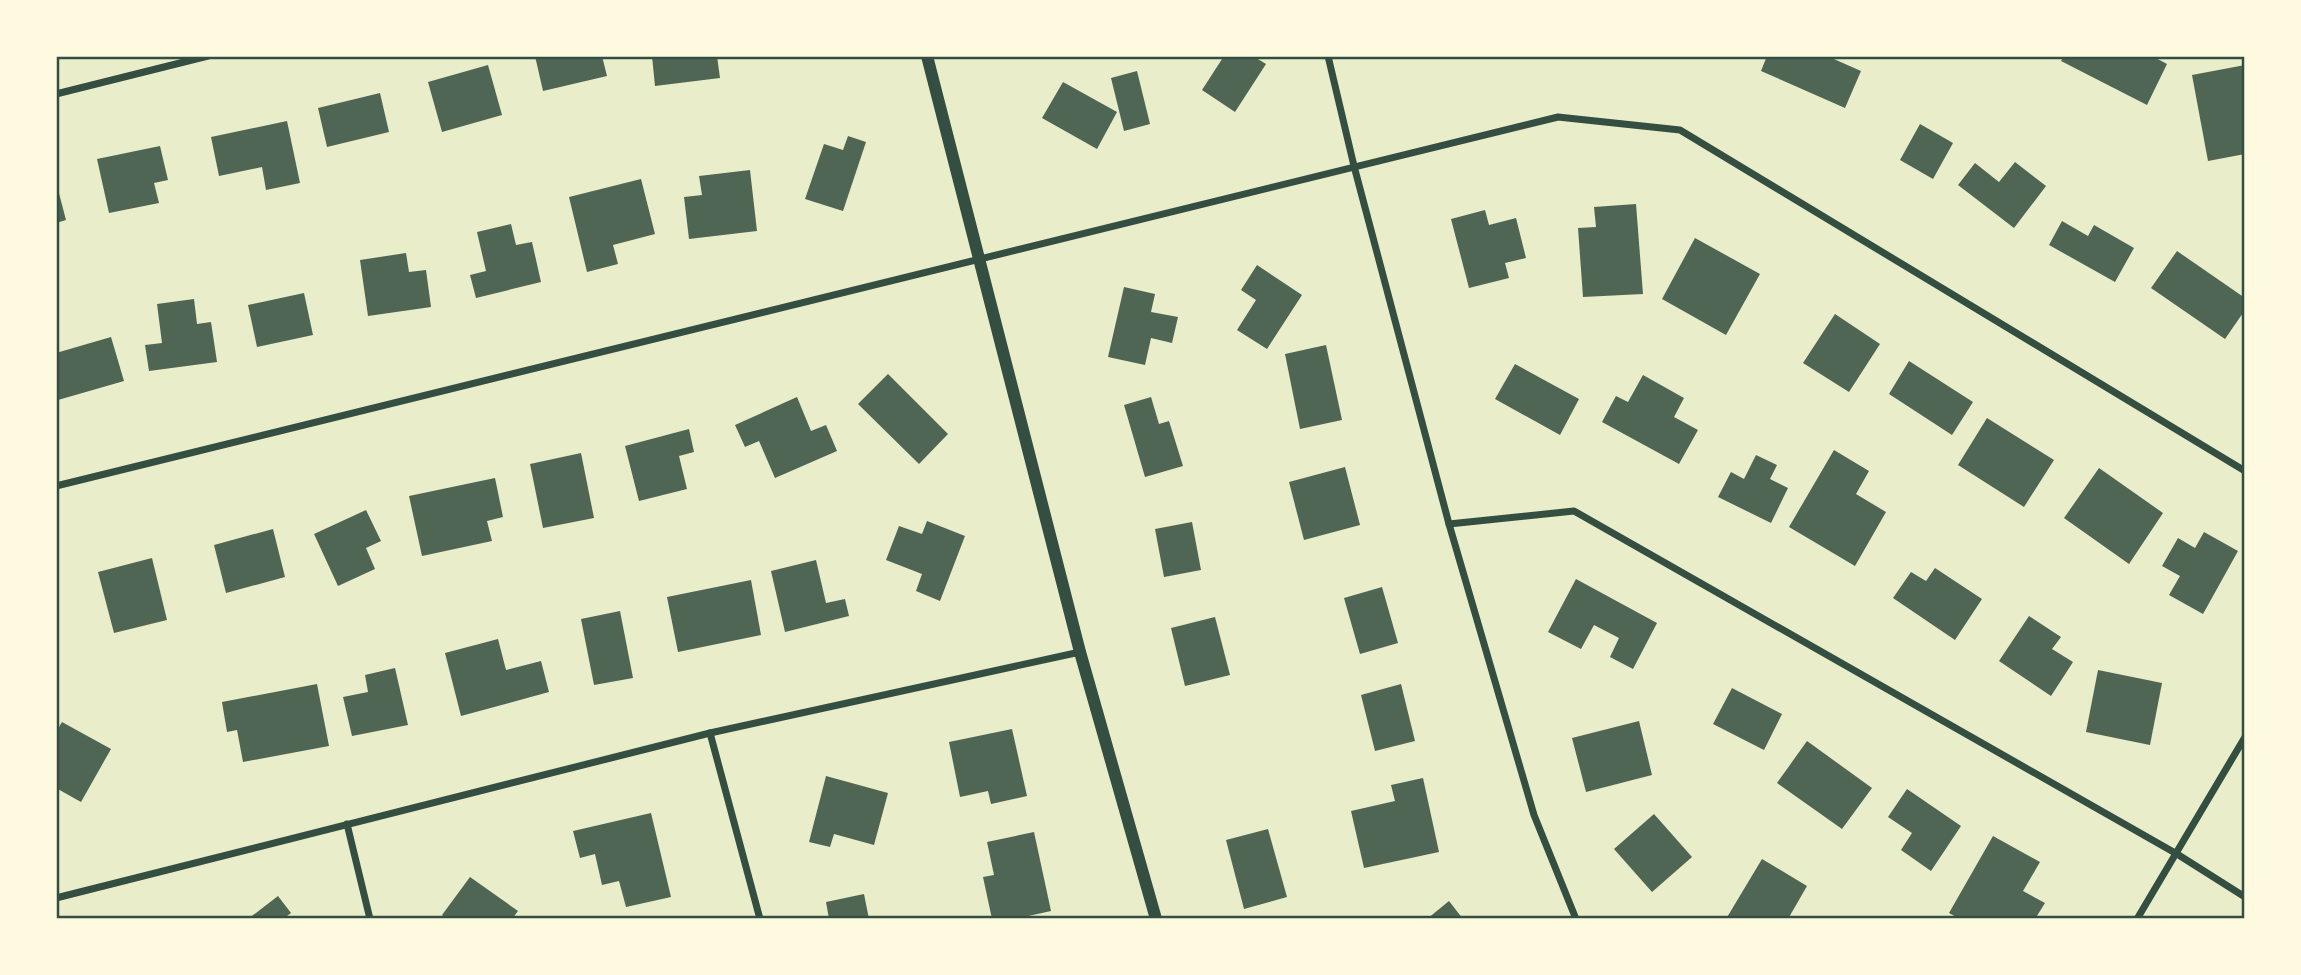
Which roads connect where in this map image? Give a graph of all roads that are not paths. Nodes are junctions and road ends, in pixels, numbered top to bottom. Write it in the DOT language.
graph roads {
  1 [pos="208,56"];
  2 [pos="927,56"];
  3 [pos="1328,56"];
  4 [pos="56,94"];
  5 [pos="1354,166"];
  6 [pos="979,257"];
  7 [pos="2245,471"];
  8 [pos="56,486"];
  9 [pos="1449,524"];
  10 [pos="1080,652"];
  11 [pos="710,733"];
  12 [pos="2245,737"];
  13 [pos="347,824"];
  14 [pos="2177,854"];
  15 [pos="2245,897"];
  16 [pos="56,898"];
  17 [pos="370,919"];
  18 [pos="760,919"];
  19 [pos="1156,919"];
  20 [pos="1576,919"];
  21 [pos="2137,919"];
  1 -- 4 [label="street"];
  2 -- 6 [label="street"];
  3 -- 5 [label="street"];
  5 -- 6 [label="street"];
  5 -- 7 [label="street"];
  5 -- 9 [label="street"];
  6 -- 8 [label="street"];
  6 -- 10 [label="street"];
  9 -- 14 [label="street"];
  9 -- 20 [label="street"];
  10 -- 11 [label="street"];
  10 -- 19 [label="street"];
  11 -- 13 [label="street"];
  11 -- 18 [label="street"];
  12 -- 14 [label="street"];
  13 -- 16 [label="street"];
  13 -- 17 [label="street"];
  14 -- 15 [label="street"];
  14 -- 21 [label="street"];
}
